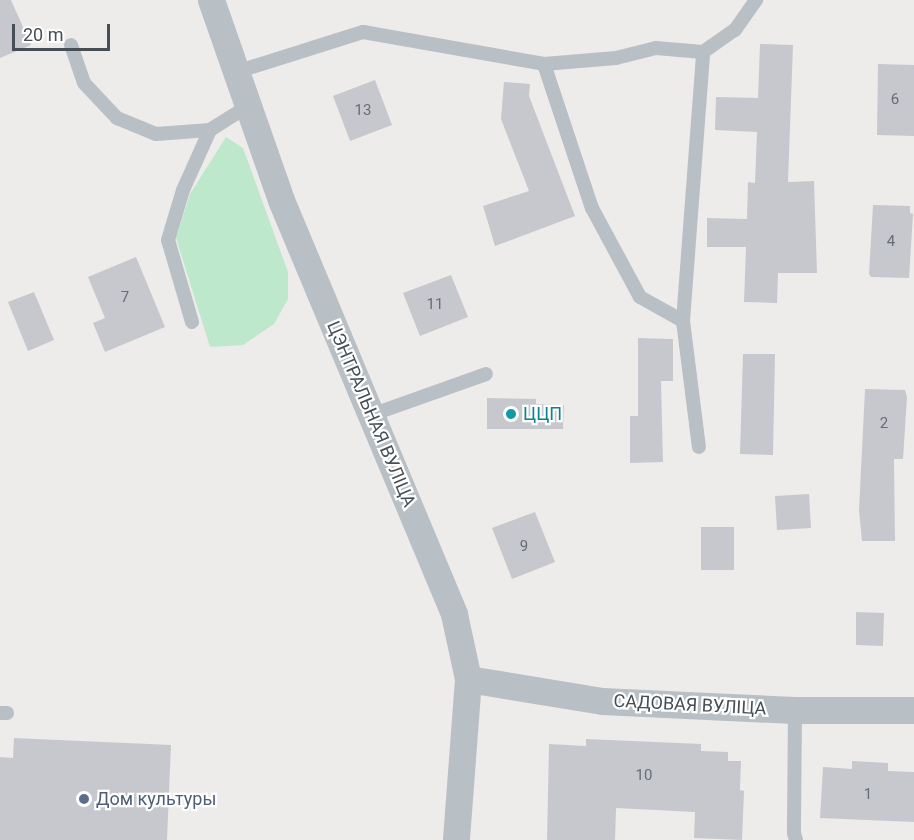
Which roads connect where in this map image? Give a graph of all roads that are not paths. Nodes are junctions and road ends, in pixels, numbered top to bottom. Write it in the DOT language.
graph roads {
  1 [pos="211,0"];
  2 [pos="756,0"];
  3 [pos="71,45"];
  4 [pos="704,52"];
  5 [pos="544,64"];
  6 [pos="236,72"];
  7 [pos="249,106"];
  8 [pos="210,130"];
  9 [pos="683,321"];
  10 [pos="192,322"];
  11 [pos="486,374"];
  12 [pos="371,415"];
  13 [pos="699,447"];
  14 [pos="468,680"];
  15 [pos="795,710"];
  16 [pos="914,710"];
  17 [pos="794,838"];
  18 [pos="456,840"];
  1 -- 6 [label="street, ЦЭНТРАЛЬНАЯ ВУЛІЦА"];
  2 -- 4 [label="lane"];
  3 -- 8 [label="lane"];
  4 -- 5 [label="lane"];
  4 -- 9 [label="lane"];
  5 -- 6 [label="lane"];
  5 -- 9 [label="lane"];
  6 -- 7 [label="street, ЦЭНТРАЛЬНАЯ ВУЛІЦА"];
  7 -- 8 [label="lane"];
  7 -- 12 [label="street, ЦЭНТРАЛЬНАЯ ВУЛІЦА"];
  8 -- 10 [label="lane"];
  9 -- 13 [label="lane"];
  11 -- 12 [label="lane"];
  12 -- 14 [label="street, ЦЭНТРАЛЬНАЯ ВУЛІЦА"];
  14 -- 15 [label="street, САДОВАЯ ВУЛІЦА"];
  14 -- 18 [label="street, ЦЭНТРАЛЬНАЯ ВУЛІЦА"];
  15 -- 16 [label="street, САДОВАЯ ВУЛІЦА"];
  15 -- 17 [label="lane"];
}
